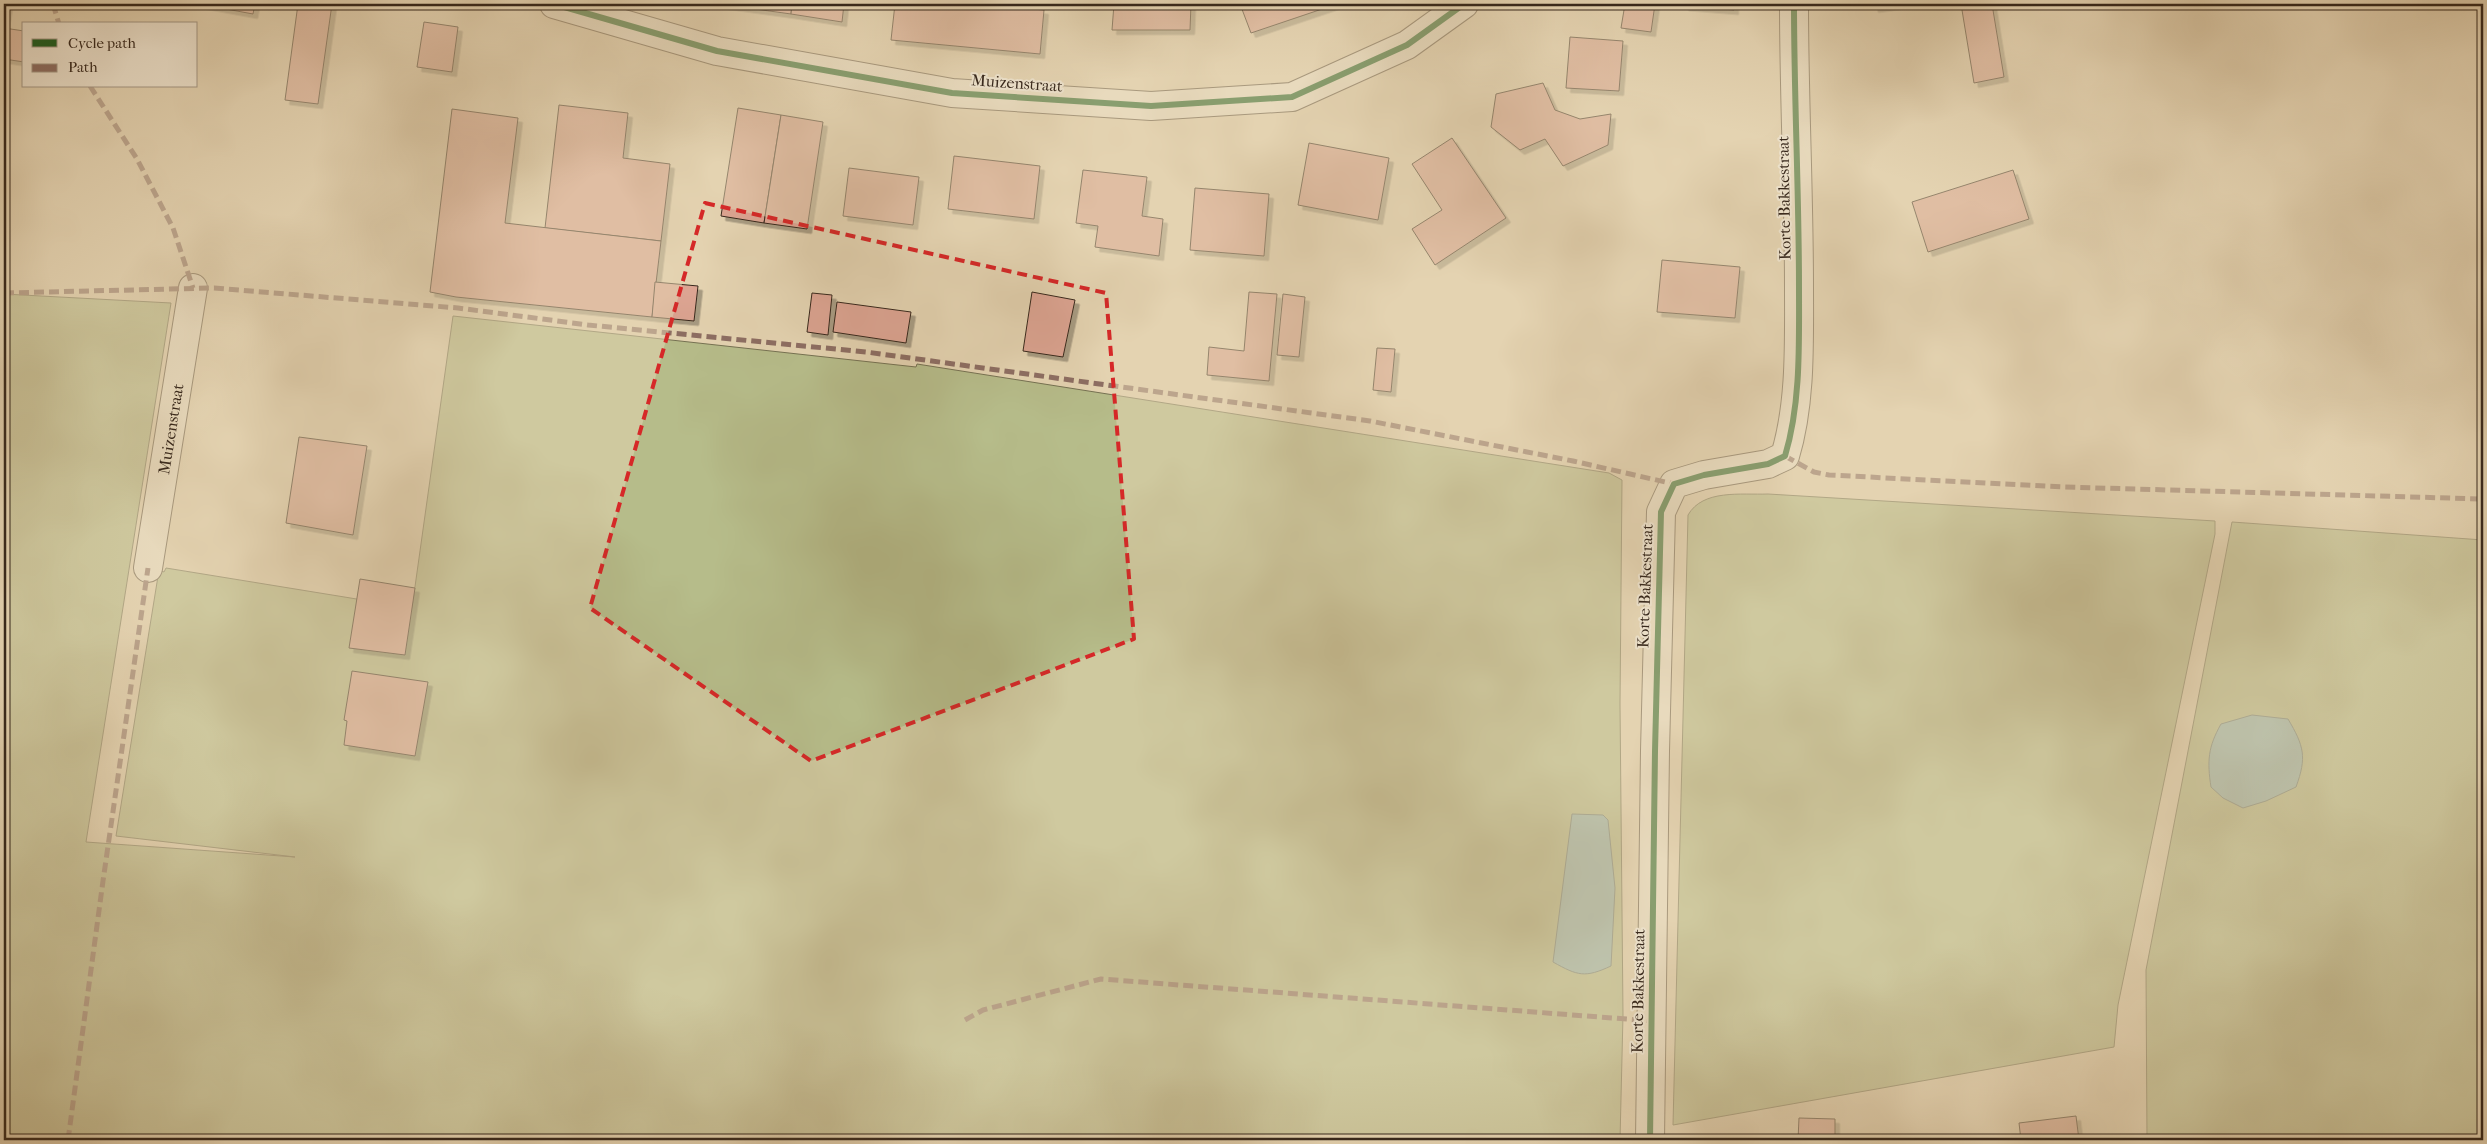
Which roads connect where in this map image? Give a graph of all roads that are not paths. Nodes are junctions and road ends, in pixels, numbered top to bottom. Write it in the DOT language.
graph roads {
  1 [pos="554,4"];
  2 [pos="1464,4"];
  3 [pos="1794,4"];
  4 [pos="193,288"];
  5 [pos="148,568"];
  6 [pos="1650,1140"];
  1 -- 2 [label="street, Muizenstraat"];
  3 -- 6 [label="street, Korte Bakkestraat"];
  4 -- 5 [label="street, Muizenstraat"];
}
